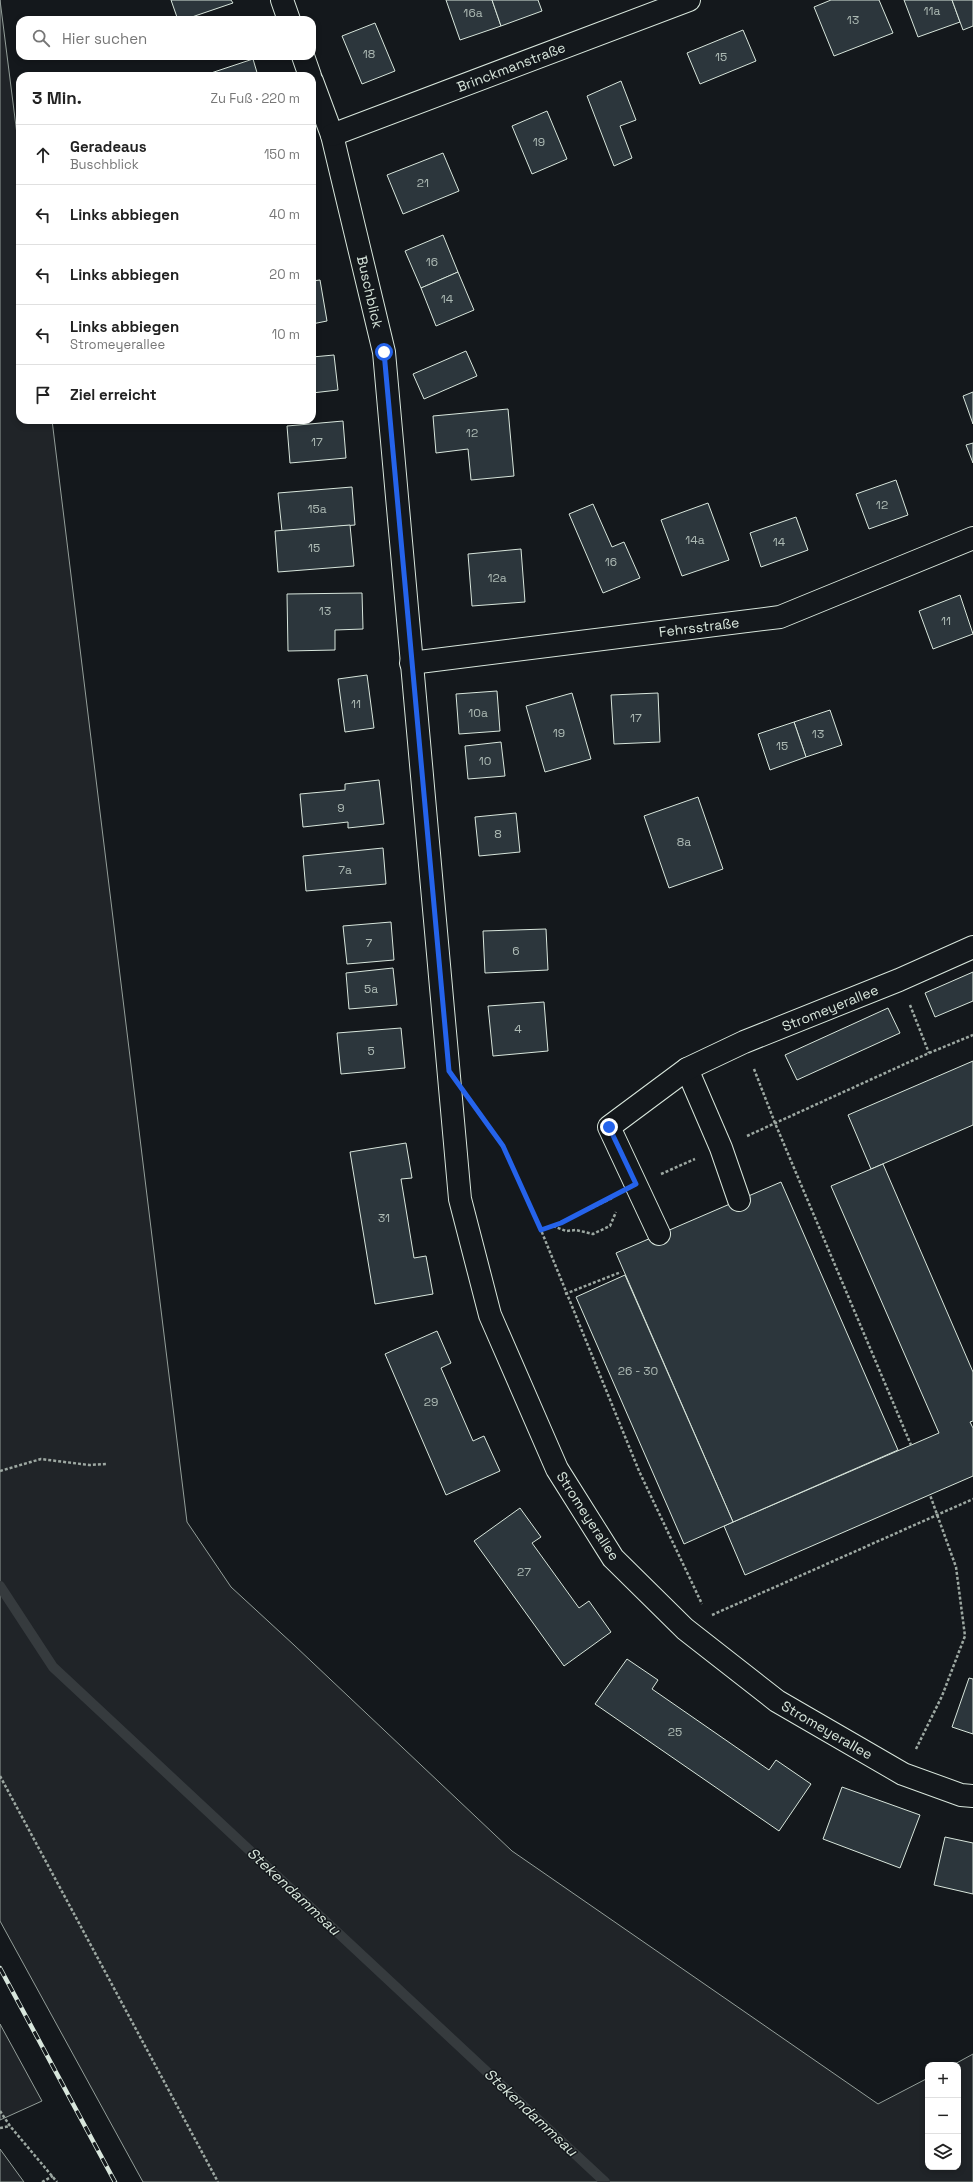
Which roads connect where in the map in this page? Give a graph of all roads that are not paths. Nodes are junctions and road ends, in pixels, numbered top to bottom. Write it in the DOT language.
graph roads {
  1 [pos="282,0"];
  2 [pos="689,0"];
  3 [pos="288,16"];
  4 [pos="304,60"];
  5 [pos="309,72"];
  6 [pos="316,92"];
  7 [pos="332,135"];
  8 [pos="973,538"];
  9 [pos="411,663"];
  10 [pos="973,947"];
  11 [pos="687,1069"];
  12 [pos="452,1106"];
  13 [pos="739,1200"];
  14 [pos="659,1234"];
  15 [pos="973,1796"];
  1 -- 3 [label="street"];
  2 -- 7 [label="street, Brinckmanstraße"];
  4 -- 5 [label="street"];
  6 -- 7 [label="street, Buschblick"];
  7 -- 9 [label="street, Buschblick"];
  8 -- 9 [label="street, Fehrsstraße"];
  9 -- 12 [label="street, Buschblick"];
  10 -- 11 [label="street, Stromeyerallee"];
  11 -- 13 [label="street"];
  11 -- 14 [label="street, Stromeyerallee"];
  12 -- 15 [label="street, Stromeyerallee"];
}
